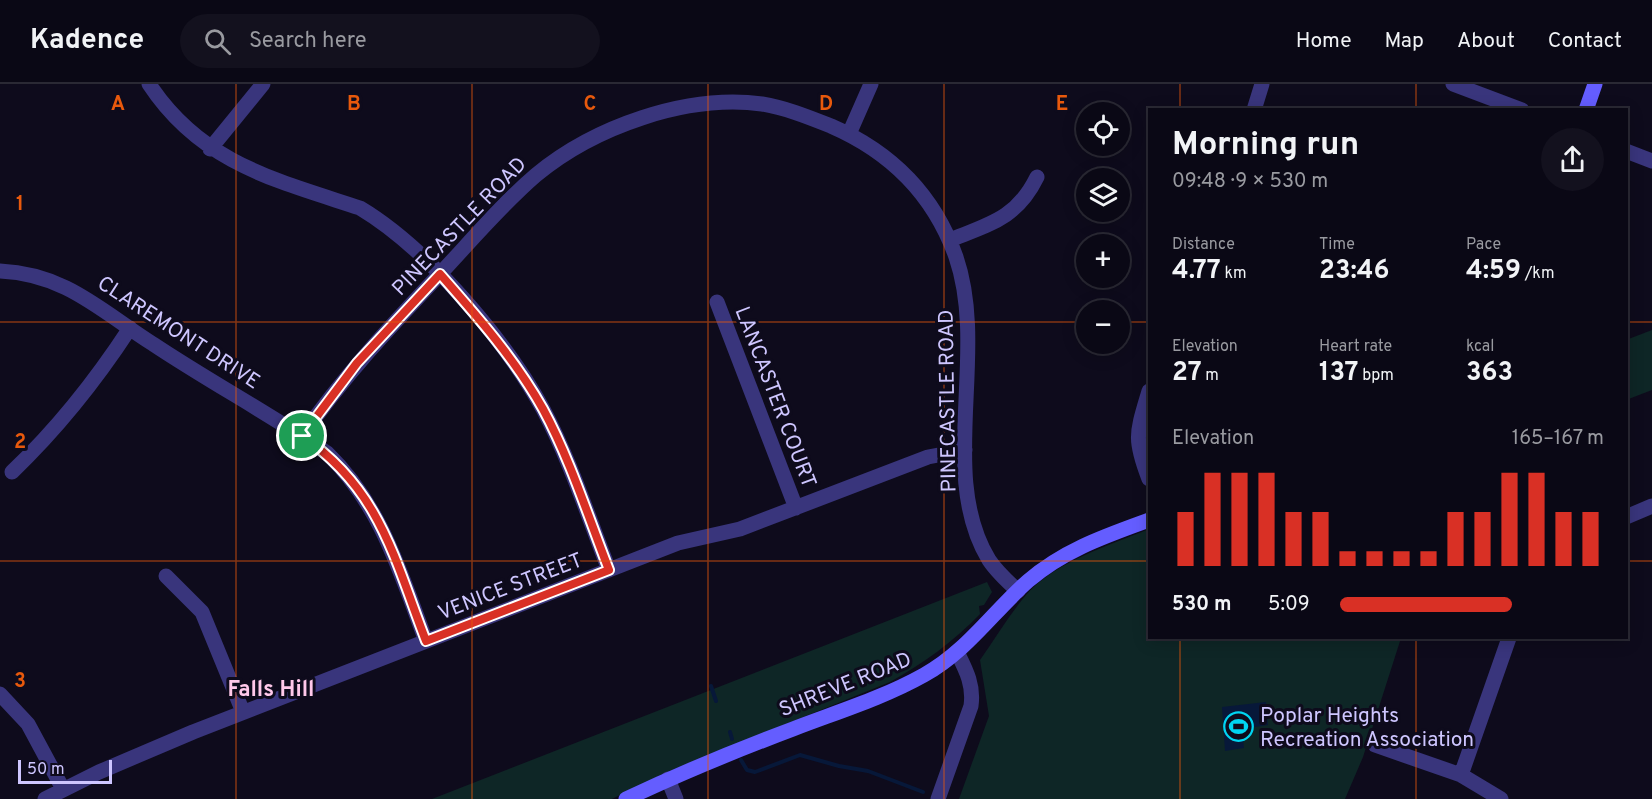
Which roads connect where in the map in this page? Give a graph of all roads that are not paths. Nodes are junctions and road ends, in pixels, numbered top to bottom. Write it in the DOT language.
graph roads {
  1 [pos="149,84"];
  2 [pos="263,84"];
  3 [pos="871,84"];
  4 [pos="1262,84"];
  5 [pos="1453,84"];
  6 [pos="1595,84"];
  7 [pos="1477,88"];
  8 [pos="1255,108"];
  9 [pos="1518,108"];
  10 [pos="1587,108"];
  11 [pos="849,134"];
  12 [pos="210,148"];
  13 [pos="1628,152"];
  14 [pos="1652,161"];
  15 [pos="1037,177"];
  16 [pos="950,240"];
  17 [pos="0,271"];
  18 [pos="440,274"];
  19 [pos="717,302"];
  20 [pos="130,328"];
  21 [pos="1148,394"];
  22 [pos="302,436"];
  23 [pos="965,450"];
  24 [pos="12,472"];
  25 [pos="1148,476"];
  26 [pos="1652,506"];
  27 [pos="796,508"];
  28 [pos="1628,515"];
  29 [pos="1148,520"];
  30 [pos="609,570"];
  31 [pos="166,576"];
  32 [pos="1018,591"];
  33 [pos="1509,639"];
  34 [pos="426,641"];
  35 [pos="957,652"];
  36 [pos="0,694"];
  37 [pos="243,712"];
  38 [pos="1375,746"];
  39 [pos="1461,775"];
  40 [pos="668,779"];
  41 [pos="63,789"];
  42 [pos="45,799"];
  43 [pos="626,799"];
  44 [pos="676,799"];
  45 [pos="938,799"];
  46 [pos="1501,799"];
  1 -- 12 [label="street"];
  2 -- 12 [label="street"];
  3 -- 11 [label="street"];
  4 -- 8 [label="street"];
  5 -- 7 [label="street"];
  6 -- 10 [label="main road"];
  7 -- 9 [label="street"];
  11 -- 16 [label="street, PINECASTLE ROAD"];
  11 -- 18 [label="street, PINECASTLE ROAD"];
  12 -- 18 [label="street"];
  13 -- 14 [label="street"];
  15 -- 16 [label="street"];
  16 -- 23 [label="street, PINECASTLE ROAD"];
  17 -- 20 [label="street, CLAREMONT DRIVE"];
  18 -- 22 [label="street, PINECASTLE ROAD"];
  18 -- 30 [label="street"];
  19 -- 27 [label="street, LANCASTER COURT"];
  20 -- 22 [label="street, CLAREMONT DRIVE"];
  20 -- 24 [label="street"];
  21 -- 25 [label="street"];
  22 -- 34 [label="street, CLAREMONT DRIVE"];
  23 -- 27 [label="street, VENICE STREET"];
  23 -- 32 [label="street, PINECASTLE ROAD"];
  26 -- 28 [label="street"];
  27 -- 30 [label="street, VENICE STREET"];
  29 -- 32 [label="main road, SHREVE ROAD"];
  30 -- 34 [label="street, VENICE STREET"];
  31 -- 37 [label="street"];
  32 -- 35 [label="main road, SHREVE ROAD"];
  33 -- 39 [label="street"];
  34 -- 37 [label="street, VENICE STREET"];
  35 -- 40 [label="main road, SHREVE ROAD"];
  35 -- 45 [label="street"];
  36 -- 41 [label="street"];
  37 -- 41 [label="street, VENICE STREET"];
  38 -- 39 [label="street"];
  39 -- 46 [label="street"];
  40 -- 43 [label="main road, SHREVE ROAD"];
  40 -- 44 [label="street"];
  41 -- 42 [label="street, VENICE STREET"];
}
